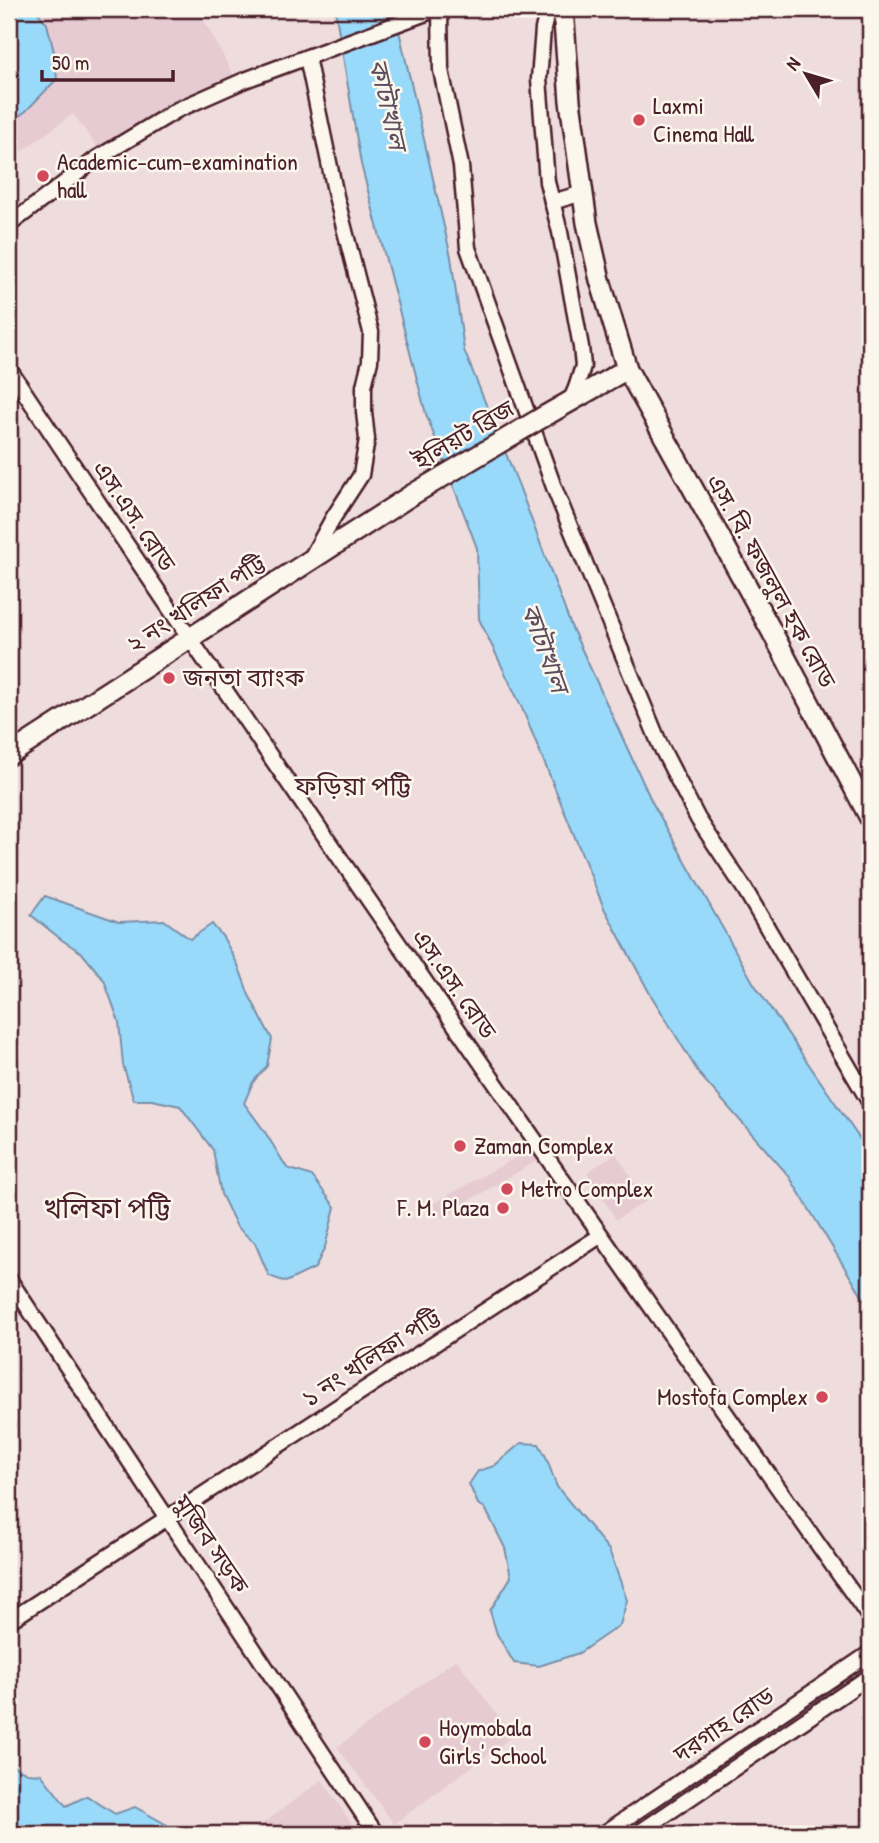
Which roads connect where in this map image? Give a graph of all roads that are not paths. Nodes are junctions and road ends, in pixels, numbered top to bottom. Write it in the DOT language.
graph roads {
  1 [pos="439,9"];
  2 [pos="548,9"];
  3 [pos="563,9"];
  4 [pos="315,55"];
  5 [pos="583,193"];
  6 [pos="552,202"];
  7 [pos="9,225"];
  8 [pos="9,369"];
  9 [pos="627,369"];
  10 [pos="570,402"];
  11 [pos="410,496"];
  12 [pos="311,559"];
  13 [pos="188,638"];
  14 [pos="9,755"];
  15 [pos="870,818"];
  16 [pos="870,1103"];
  17 [pos="600,1236"];
  18 [pos="9,1279"];
  19 [pos="167,1518"];
  20 [pos="870,1618"];
  21 [pos="9,1621"];
  22 [pos="870,1653"];
  23 [pos="870,1676"];
  24 [pos="376,1834"];
  25 [pos="603,1834"];
  26 [pos="637,1834"];
  1 -- 4 [label="street"];
  1 -- 16 [label="street"];
  2 -- 6 [label="street"];
  3 -- 5 [label="main road, এস. বি. ফজলুল হক রোড"];
  4 -- 7 [label="street"];
  4 -- 12 [label="street"];
  5 -- 6 [label="street"];
  5 -- 9 [label="main road, এস. বি. ফজলুল হক রোড"];
  6 -- 10 [label="street"];
  8 -- 13 [label="street, এস.এস. রোড"];
  9 -- 10 [label="main road, ইলিয়ট ব্রিজ"];
  9 -- 15 [label="main road, এস. বি. ফজলুল হক রোড"];
  10 -- 11 [label="main road, ইলিয়ট ব্রিজ, bridge"];
  11 -- 12 [label="main road, ২ নং খলিফা পট্টি"];
  12 -- 13 [label="main road, ২ নং খলিফা পট্টি"];
  13 -- 14 [label="main road, ২ নং খলিফা পট্টি"];
  13 -- 17 [label="street, এস.এস. রোড"];
  17 -- 19 [label="street, ১ নং খলিফা পট্টি"];
  17 -- 20 [label="street, এস.এস. রোড"];
  18 -- 19 [label="street, মুজিব সড়ক"];
  19 -- 21 [label="street, ১ নং খলিফা পট্টি"];
  19 -- 24 [label="street, মুজিব সড়ক"];
  22 -- 25 [label="street, দরগাহ রোড"];
  23 -- 26 [label="street"];
}
